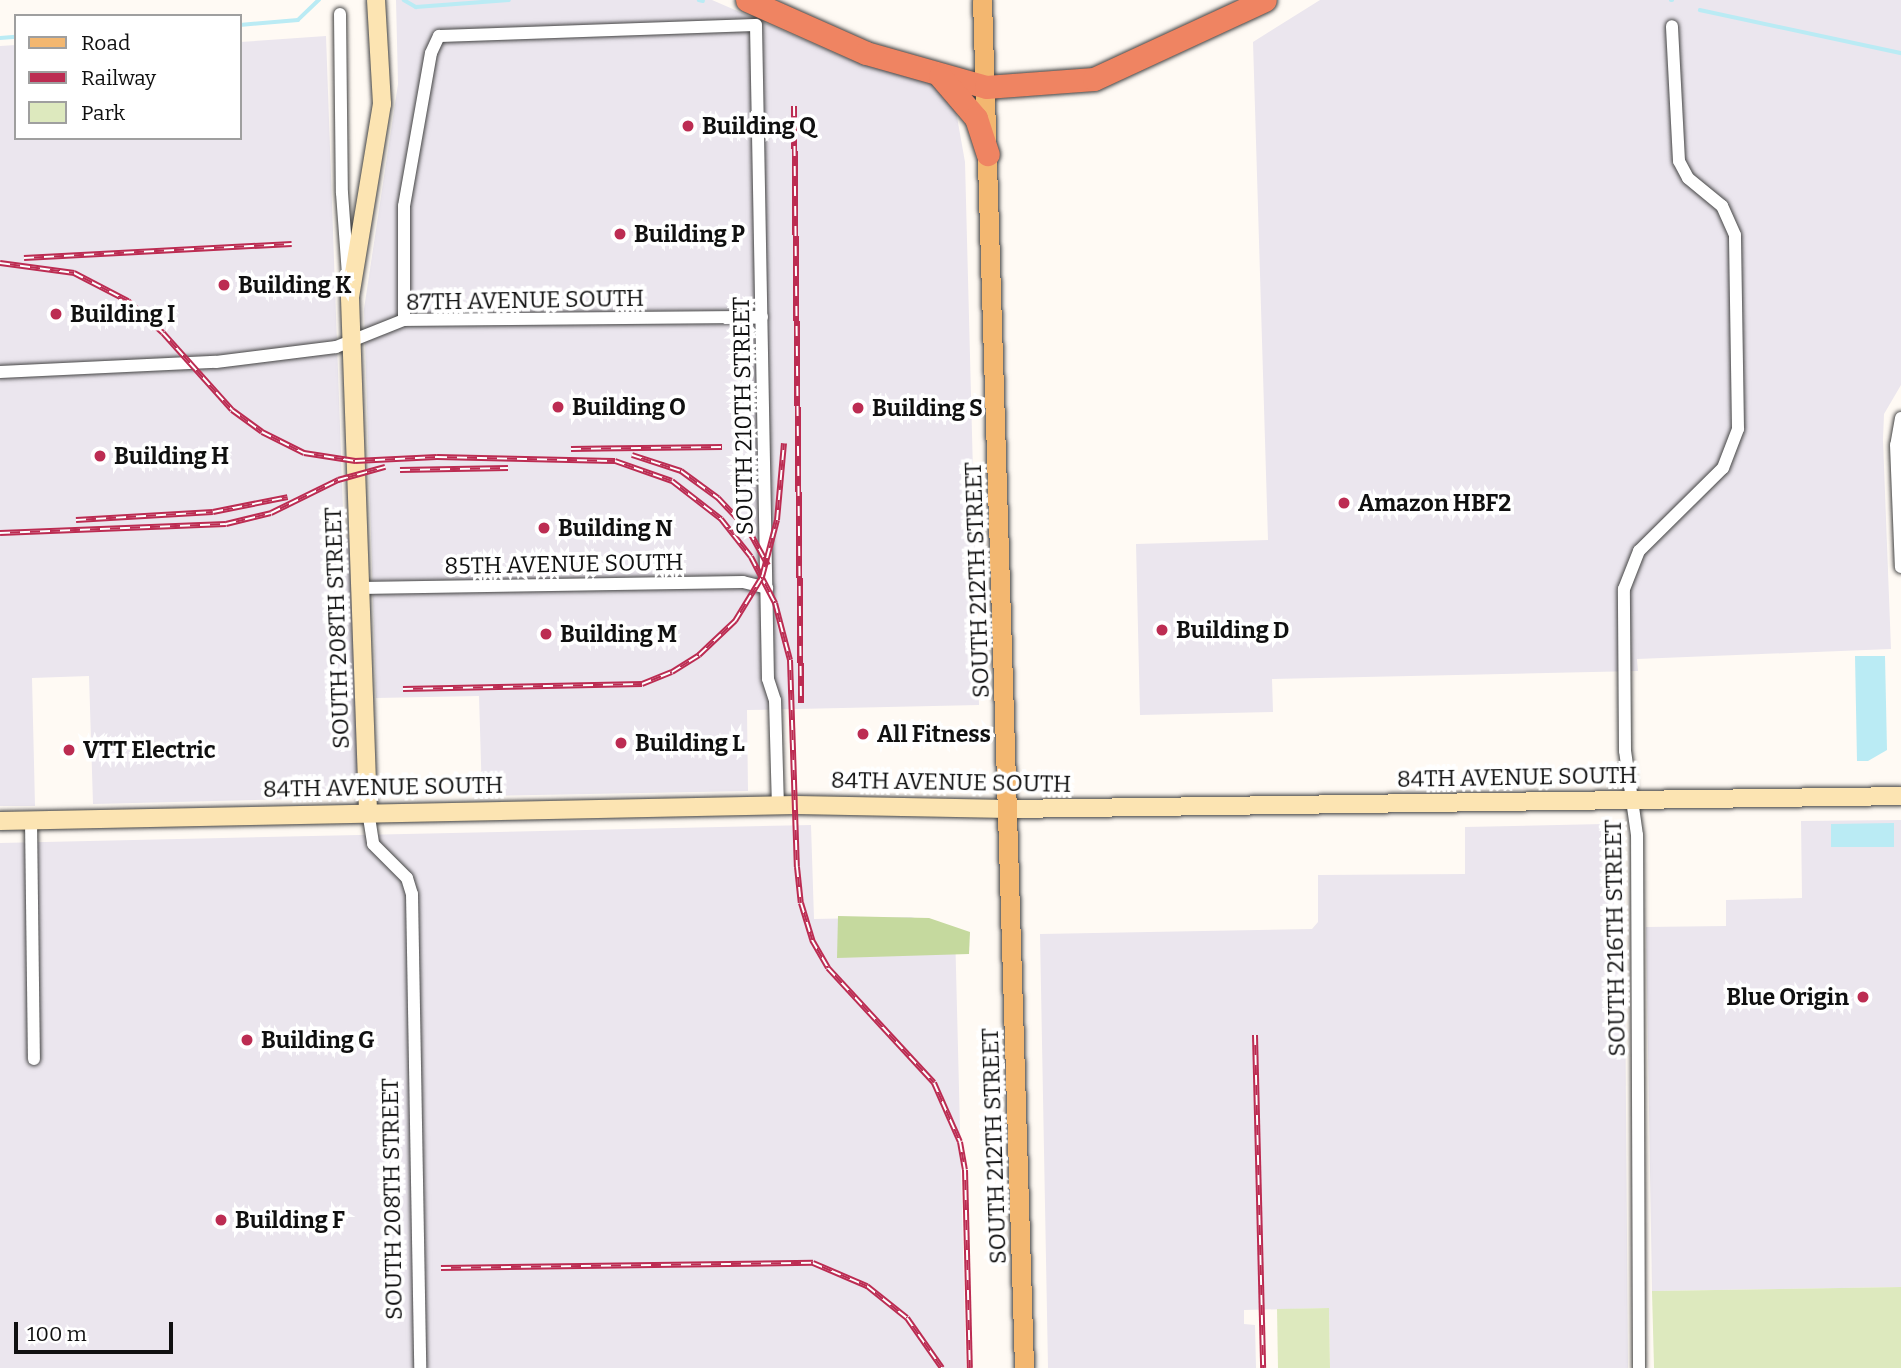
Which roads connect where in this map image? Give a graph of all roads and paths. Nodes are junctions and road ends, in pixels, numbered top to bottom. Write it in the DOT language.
graph roads {
  1 [pos="376,0"];
  2 [pos="747,0"];
  3 [pos="982,0"];
  4 [pos="1265,0"];
  5 [pos="340,14"];
  6 [pos="762,17"];
  7 [pos="1672,26"];
  8 [pos="935,72"];
  9 [pos="986,87"];
  10 [pos="988,154"];
  11 [pos="350,297"];
  12 [pos="762,317"];
  13 [pos="404,320"];
  14 [pos="351,341"];
  15 [pos="0,372"];
  16 [pos="1901,418"];
  17 [pos="1901,567"];
  18 [pos="360,588"];
  19 [pos="767,588"];
  20 [pos="1901,796"];
  21 [pos="1632,800"];
  22 [pos="778,805"];
  23 [pos="1009,809"];
  24 [pos="368,811"];
  25 [pos="31,820"];
  26 [pos="0,821"];
  27 [pos="34,1059"];
  28 [pos="419,1368"];
  29 [pos="1024,1368"];
  30 [pos="1639,1368"];
  1 -- 11 [label="main road, SOUTH 208TH STREET"];
  2 -- 6 [label="highway"];
  3 -- 9 [label="main road, SOUTH 212TH STREET"];
  4 -- 9 [label="highway"];
  5 -- 11 [label="street"];
  6 -- 8 [label="highway"];
  6 -- 12 [label="street, SOUTH 210TH STREET"];
  6 -- 13 [label="street"];
  7 -- 21 [label="street, SOUTH 216TH STREET"];
  8 -- 9 [label="highway"];
  8 -- 10 [label="highway"];
  9 -- 10 [label="main road, SOUTH 212TH STREET"];
  10 -- 23 [label="main road, SOUTH 212TH STREET"];
  11 -- 14 [label="main road, SOUTH 208TH STREET"];
  12 -- 13 [label="street, 87TH AVENUE SOUTH"];
  12 -- 19 [label="street, SOUTH 210TH STREET"];
  13 -- 14 [label="street, 87TH AVENUE SOUTH"];
  14 -- 15 [label="street, 87TH AVENUE SOUTH"];
  14 -- 18 [label="main road, SOUTH 208TH STREET"];
  16 -- 17 [label="street"];
  18 -- 19 [label="street, 85TH AVENUE SOUTH"];
  18 -- 24 [label="main road, SOUTH 208TH STREET"];
  19 -- 22 [label="street, SOUTH 210TH STREET"];
  20 -- 21 [label="main road, 84TH AVENUE SOUTH"];
  21 -- 23 [label="main road, 84TH AVENUE SOUTH"];
  21 -- 30 [label="street, SOUTH 216TH STREET"];
  22 -- 23 [label="main road, 84TH AVENUE SOUTH"];
  22 -- 24 [label="main road, 84TH AVENUE SOUTH"];
  23 -- 29 [label="main road, SOUTH 212TH STREET"];
  24 -- 25 [label="main road, 84TH AVENUE SOUTH"];
  24 -- 28 [label="street, SOUTH 208TH STREET"];
  25 -- 26 [label="main road, 84TH AVENUE SOUTH"];
  25 -- 27 [label="street"];
}
